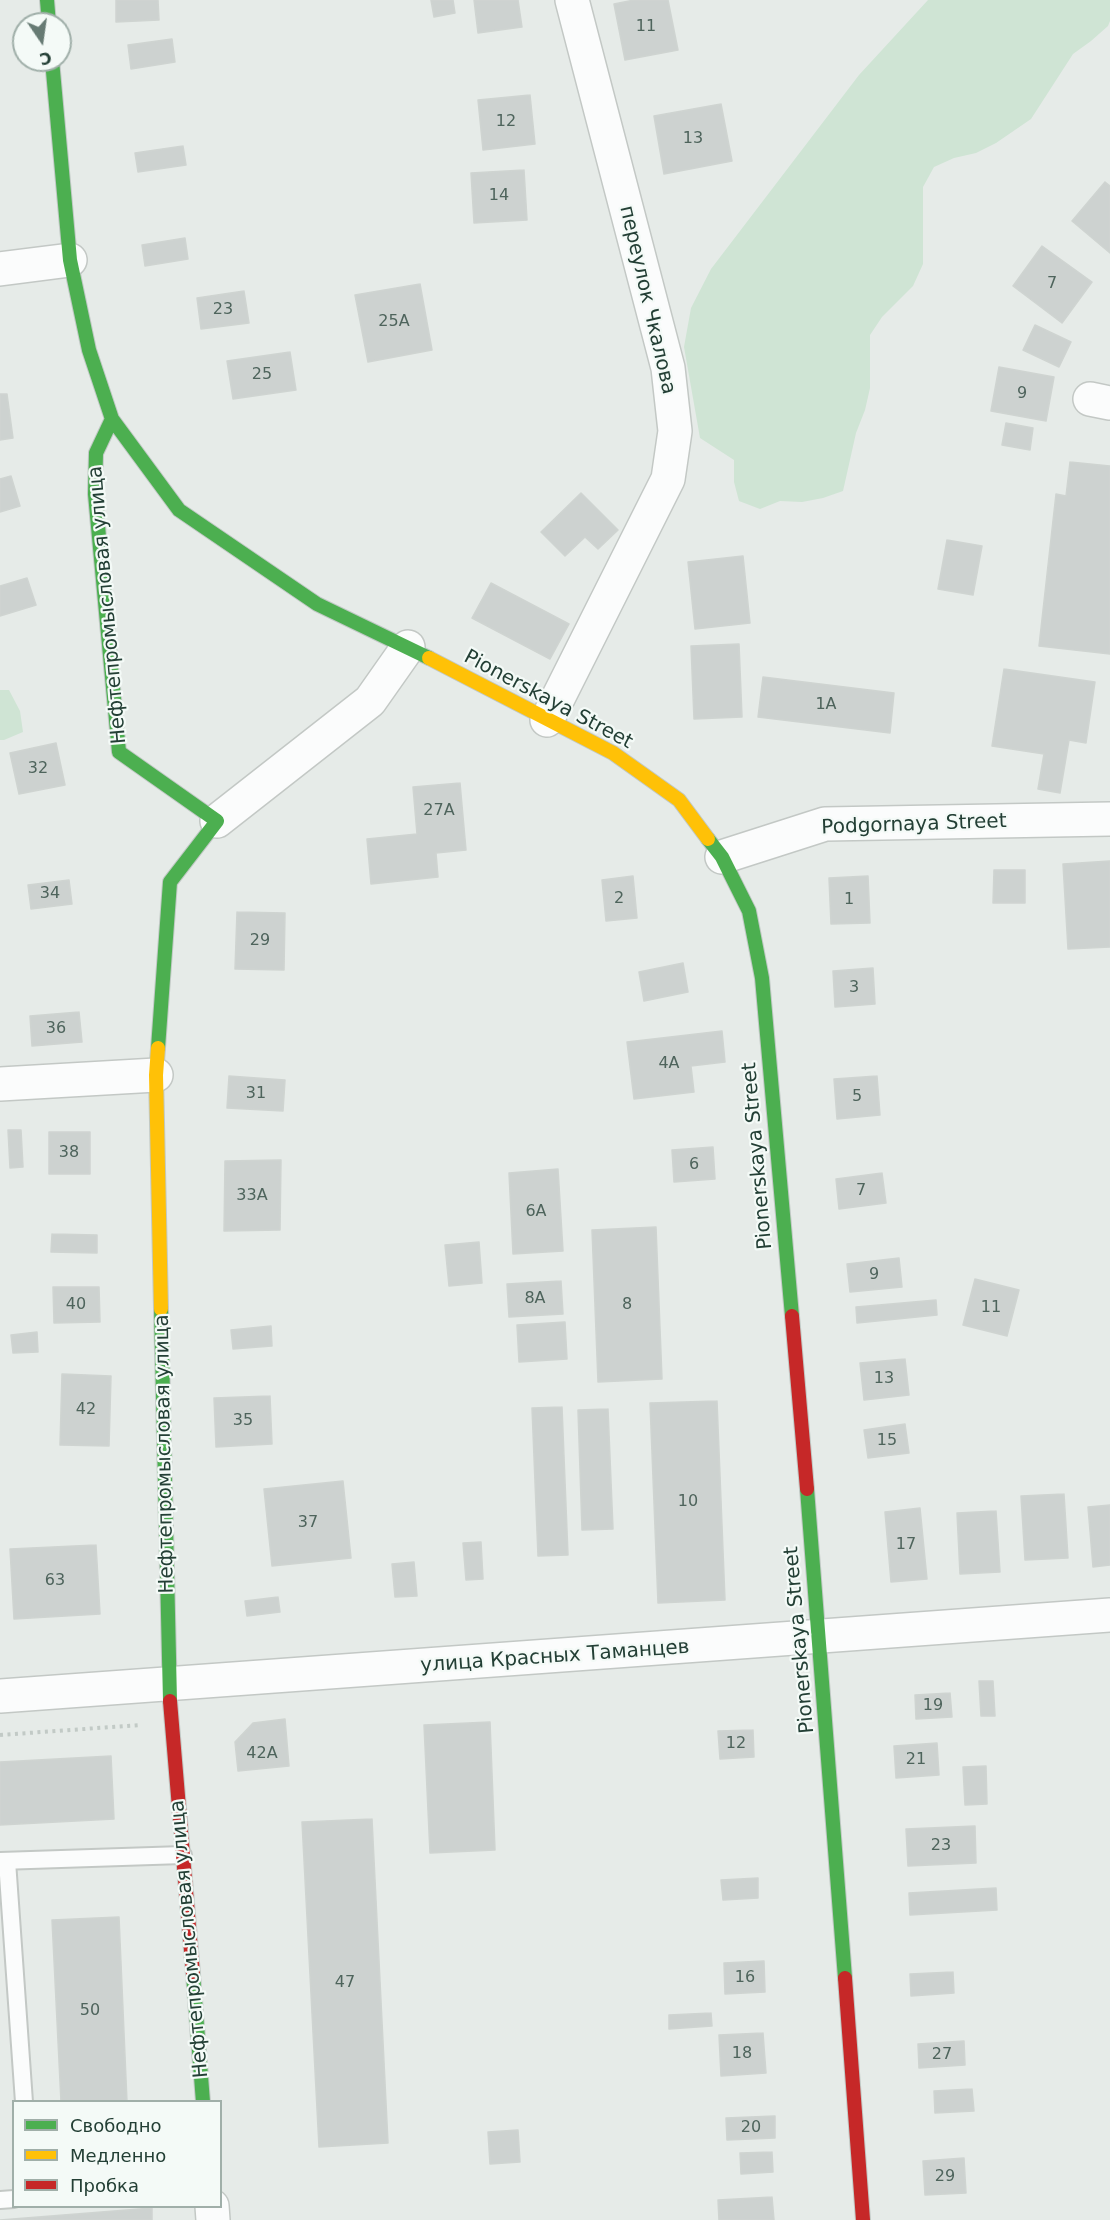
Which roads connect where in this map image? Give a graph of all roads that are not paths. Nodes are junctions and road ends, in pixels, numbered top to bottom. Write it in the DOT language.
graph roads {
  1 [pos="572,0"];
  2 [pos="53,72"];
  3 [pos="70,260"];
  4 [pos="0,269"];
  5 [pos="112,419"];
  6 [pos="408,648"];
  7 [pos="547,720"];
  8 [pos="1110,819"];
  9 [pos="217,820"];
  10 [pos="722,857"];
  11 [pos="156,1076"];
  12 [pos="0,1084"];
  13 [pos="1110,1615"];
  14 [pos="820,1637"];
  15 [pos="169,1685"];
  16 [pos="0,1696"];
  17 [pos="183,1855"];
  18 [pos="4,1861"];
  19 [pos="24,2100"];
  20 [pos="203,2100"];
  21 [pos="863,2220"];
  1 -- 7 [label="street, переулок Чкалова"];
  2 -- 3 [label="main road"];
  3 -- 4 [label="street"];
  3 -- 5 [label="main road"];
  5 -- 6 [label="main road, Pionerskaya Street"];
  5 -- 9 [label="main road, Нефтепромысловая улица"];
  6 -- 7 [label="main road, Pionerskaya Street"];
  6 -- 9 [label="street, Нефтепромысловая улица"];
  7 -- 10 [label="main road, Pionerskaya Street"];
  8 -- 10 [label="street, Podgornaya Street"];
  9 -- 11 [label="main road, Нефтепромысловая улица"];
  10 -- 14 [label="main road, Pionerskaya Street"];
  11 -- 12 [label="street"];
  11 -- 15 [label="main road, Нефтепромысловая улица"];
  13 -- 14 [label="street, улица Красных Таманцев"];
  14 -- 15 [label="street, улица Красных Таманцев"];
  14 -- 21 [label="main road, Pionerskaya Street"];
  15 -- 16 [label="street, улица Красных Таманцев"];
  15 -- 17 [label="main road, Нефтепромысловая улица"];
  17 -- 18 [label="lane"];
  17 -- 20 [label="main road, Нефтепромысловая улица"];
  18 -- 19 [label="lane"];
}
